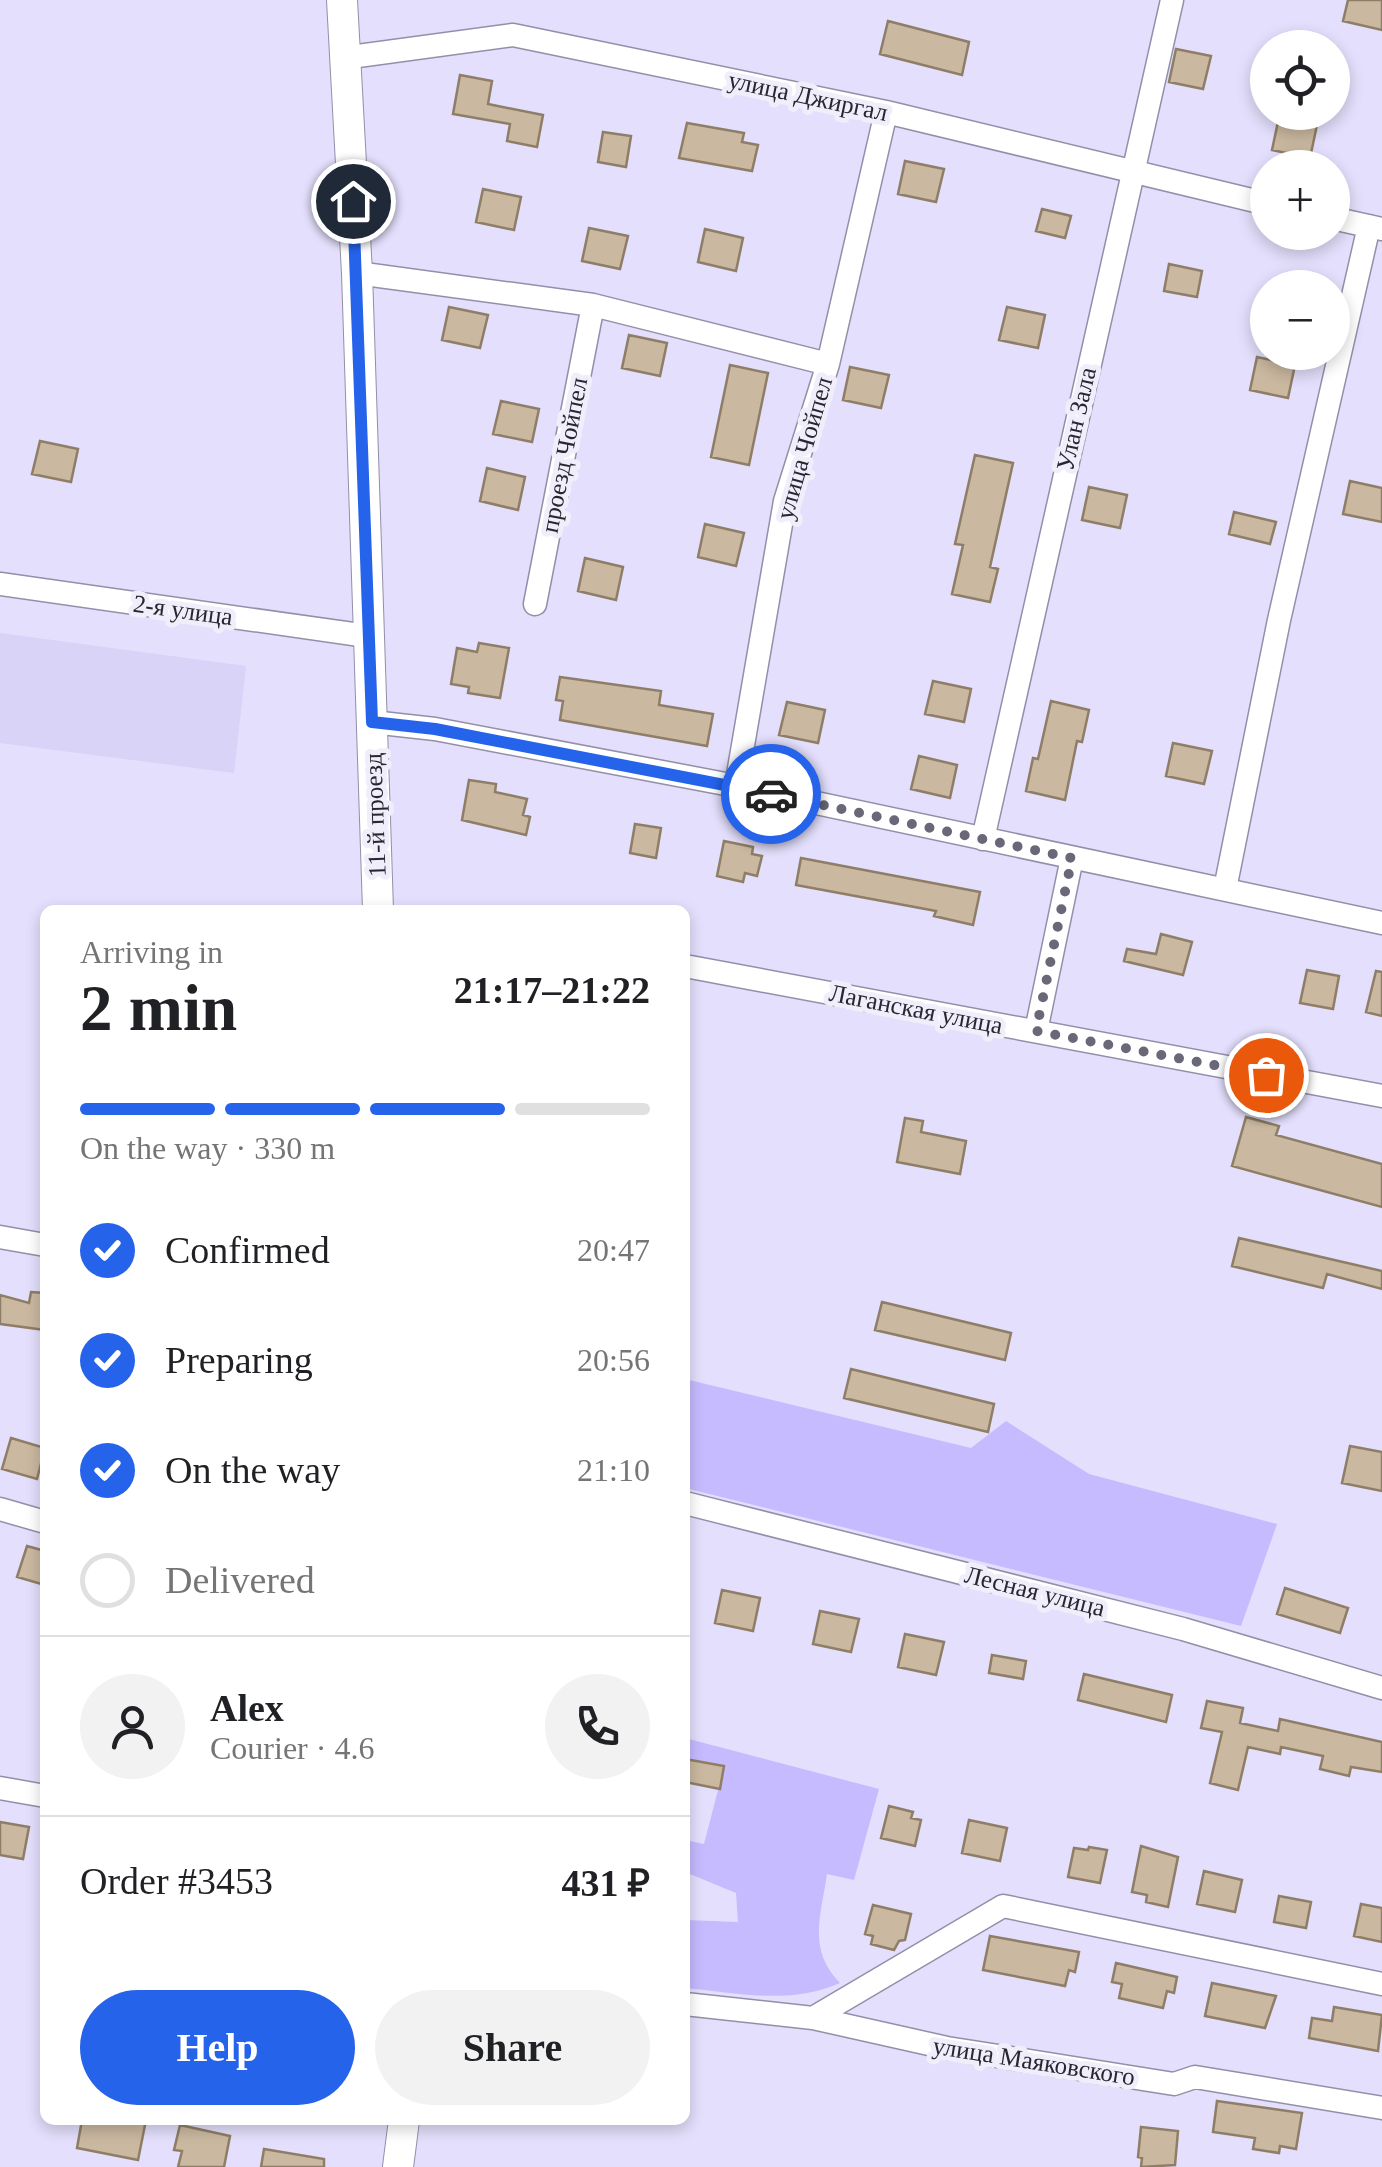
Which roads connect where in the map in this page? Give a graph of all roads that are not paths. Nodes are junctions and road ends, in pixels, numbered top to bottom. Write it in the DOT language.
graph roads {
  1 [pos="342,0"];
  2 [pos="1172,0"];
  3 [pos="343,58"];
  4 [pos="886,112"];
  5 [pos="1132,174"];
  6 [pos="1250,200"];
  7 [pos="1350,222"];
  8 [pos="1375,227"];
  9 [pos="357,273"];
  10 [pos="592,305"];
  11 [pos="828,364"];
  12 [pos="0,584"];
  13 [pos="535,604"];
  14 [pos="367,636"];
  15 [pos="372,722"];
  16 [pos="736,786"];
  17 [pos="983,839"];
  18 [pos="1072,858"];
  19 [pos="1225,889"];
  20 [pos="381,905"];
  21 [pos="1382,923"];
  22 [pos="690,967"];
  23 [pos="1036,1031"];
  24 [pos="1382,1096"];
  25 [pos="0,1237"];
  26 [pos="40,1243"];
  27 [pos="690,1504"];
  28 [pos="0,1509"];
  29 [pos="40,1521"];
  30 [pos="1382,1688"];
  31 [pos="0,1788"];
  32 [pos="40,1795"];
  33 [pos="1382,1984"];
  34 [pos="690,2005"];
  35 [pos="813,2018"];
  36 [pos="1382,2108"];
  37 [pos="403,2125"];
  38 [pos="398,2167"];
  1 -- 3 [label="street, 11-й проезд"];
  2 -- 5 [label="street, Улан Зала"];
  3 -- 4 [label="street, улица Джиргал"];
  3 -- 9 [label="street, 11-й проезд"];
  4 -- 5 [label="street, улица Джиргал"];
  4 -- 11 [label="street, улица Чойпел"];
  5 -- 6 [label="street, улица Джиргал"];
  5 -- 17 [label="street, Улан Зала"];
  7 -- 8 [label="street"];
  8 -- 19 [label="street"];
  9 -- 10 [label="street"];
  9 -- 14 [label="street, 11-й проезд"];
  10 -- 11 [label="street"];
  10 -- 13 [label="street, проезд Чойпел"];
  11 -- 16 [label="street, улица Чойпел"];
  12 -- 14 [label="street, 2-я улица"];
  14 -- 15 [label="street, 11-й проезд"];
  15 -- 16 [label="street"];
  15 -- 20 [label="street, 11-й проезд"];
  16 -- 17 [label="street"];
  17 -- 18 [label="street"];
  18 -- 19 [label="street"];
  18 -- 23 [label="street"];
  19 -- 21 [label="street"];
  22 -- 23 [label="street, Лаганская улица"];
  23 -- 24 [label="street, Лаганская улица"];
  25 -- 26 [label="street"];
  27 -- 30 [label="street, Лесная улица"];
  28 -- 29 [label="street"];
  31 -- 32 [label="street"];
  33 -- 35 [label="street"];
  34 -- 35 [label="street, улица Маяковского"];
  35 -- 36 [label="street, улица Маяковского"];
  37 -- 38 [label="street"];
}
